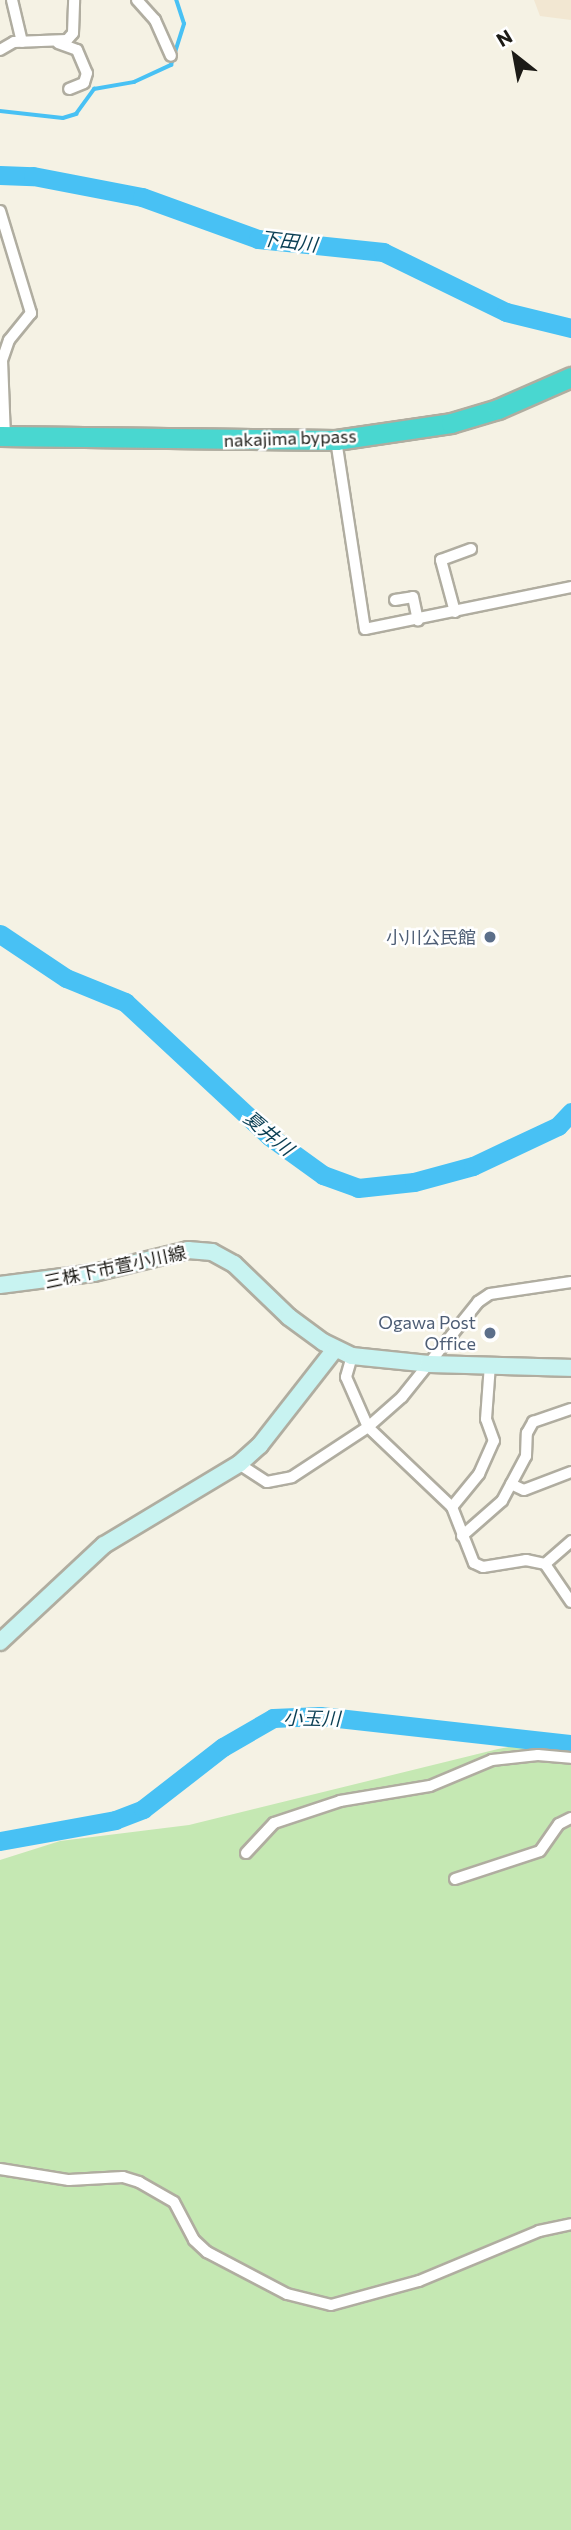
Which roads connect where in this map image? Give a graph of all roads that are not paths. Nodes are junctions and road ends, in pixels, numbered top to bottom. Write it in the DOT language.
graph roads {
  1 [pos="12,0"];
  2 [pos="74,0"];
  3 [pos="137,0"];
  4 [pos="22,42"];
  5 [pos="58,43"];
  6 [pos="0,50"];
  7 [pos="171,56"];
  8 [pos="69,89"];
  9 [pos="0,211"];
  10 [pos="571,377"];
  11 [pos="3,436"];
  12 [pos="336,440"];
  13 [pos="471,550"];
  14 [pos="571,587"];
  15 [pos="395,600"];
  16 [pos="455,612"];
  17 [pos="418,620"];
  18 [pos="571,1282"];
  19 [pos="0,1285"];
  20 [pos="335,1349"];
  21 [pos="352,1356"];
  22 [pos="429,1364"];
  23 [pos="490,1365"];
  24 [pos="571,1368"];
  25 [pos="571,1409"];
  26 [pos="368,1427"];
  27 [pos="239,1464"];
  28 [pos="571,1472"];
  29 [pos="511,1484"];
  30 [pos="452,1507"];
  31 [pos="462,1535"];
  32 [pos="571,1541"];
  33 [pos="545,1564"];
  34 [pos="571,1602"];
  35 [pos="0,1642"];
  36 [pos="571,1758"];
  37 [pos="571,1818"];
  38 [pos="246,1853"];
  39 [pos="455,1879"];
  40 [pos="0,2169"];
  41 [pos="571,2224"];
  1 -- 4 [label="street"];
  2 -- 5 [label="street"];
  3 -- 7 [label="street"];
  4 -- 5 [label="street"];
  4 -- 6 [label="street"];
  5 -- 8 [label="street"];
  9 -- 11 [label="street"];
  10 -- 12 [label="highway, nakajima bypass"];
  11 -- 12 [label="highway, nakajima bypass"];
  12 -- 17 [label="street"];
  13 -- 16 [label="street"];
  14 -- 16 [label="street"];
  15 -- 17 [label="street"];
  16 -- 17 [label="street"];
  18 -- 22 [label="street"];
  19 -- 20 [label="main road, 三株下市萱小川線"];
  20 -- 21 [label="main road, 三株下市萱小川線"];
  20 -- 27 [label="main road"];
  21 -- 22 [label="main road, 三株下市萱小川線"];
  21 -- 26 [label="street"];
  22 -- 23 [label="main road, 三株下市萱小川線"];
  22 -- 26 [label="street"];
  23 -- 24 [label="main road, 三株下市萱小川線"];
  23 -- 30 [label="street"];
  25 -- 29 [label="street"];
  26 -- 27 [label="street"];
  26 -- 30 [label="street"];
  27 -- 35 [label="main road"];
  28 -- 29 [label="street"];
  29 -- 31 [label="street"];
  30 -- 31 [label="street"];
  31 -- 33 [label="street"];
  32 -- 33 [label="street"];
  33 -- 34 [label="street"];
  36 -- 38 [label="street"];
  37 -- 39 [label="street"];
  40 -- 41 [label="street"];
}
